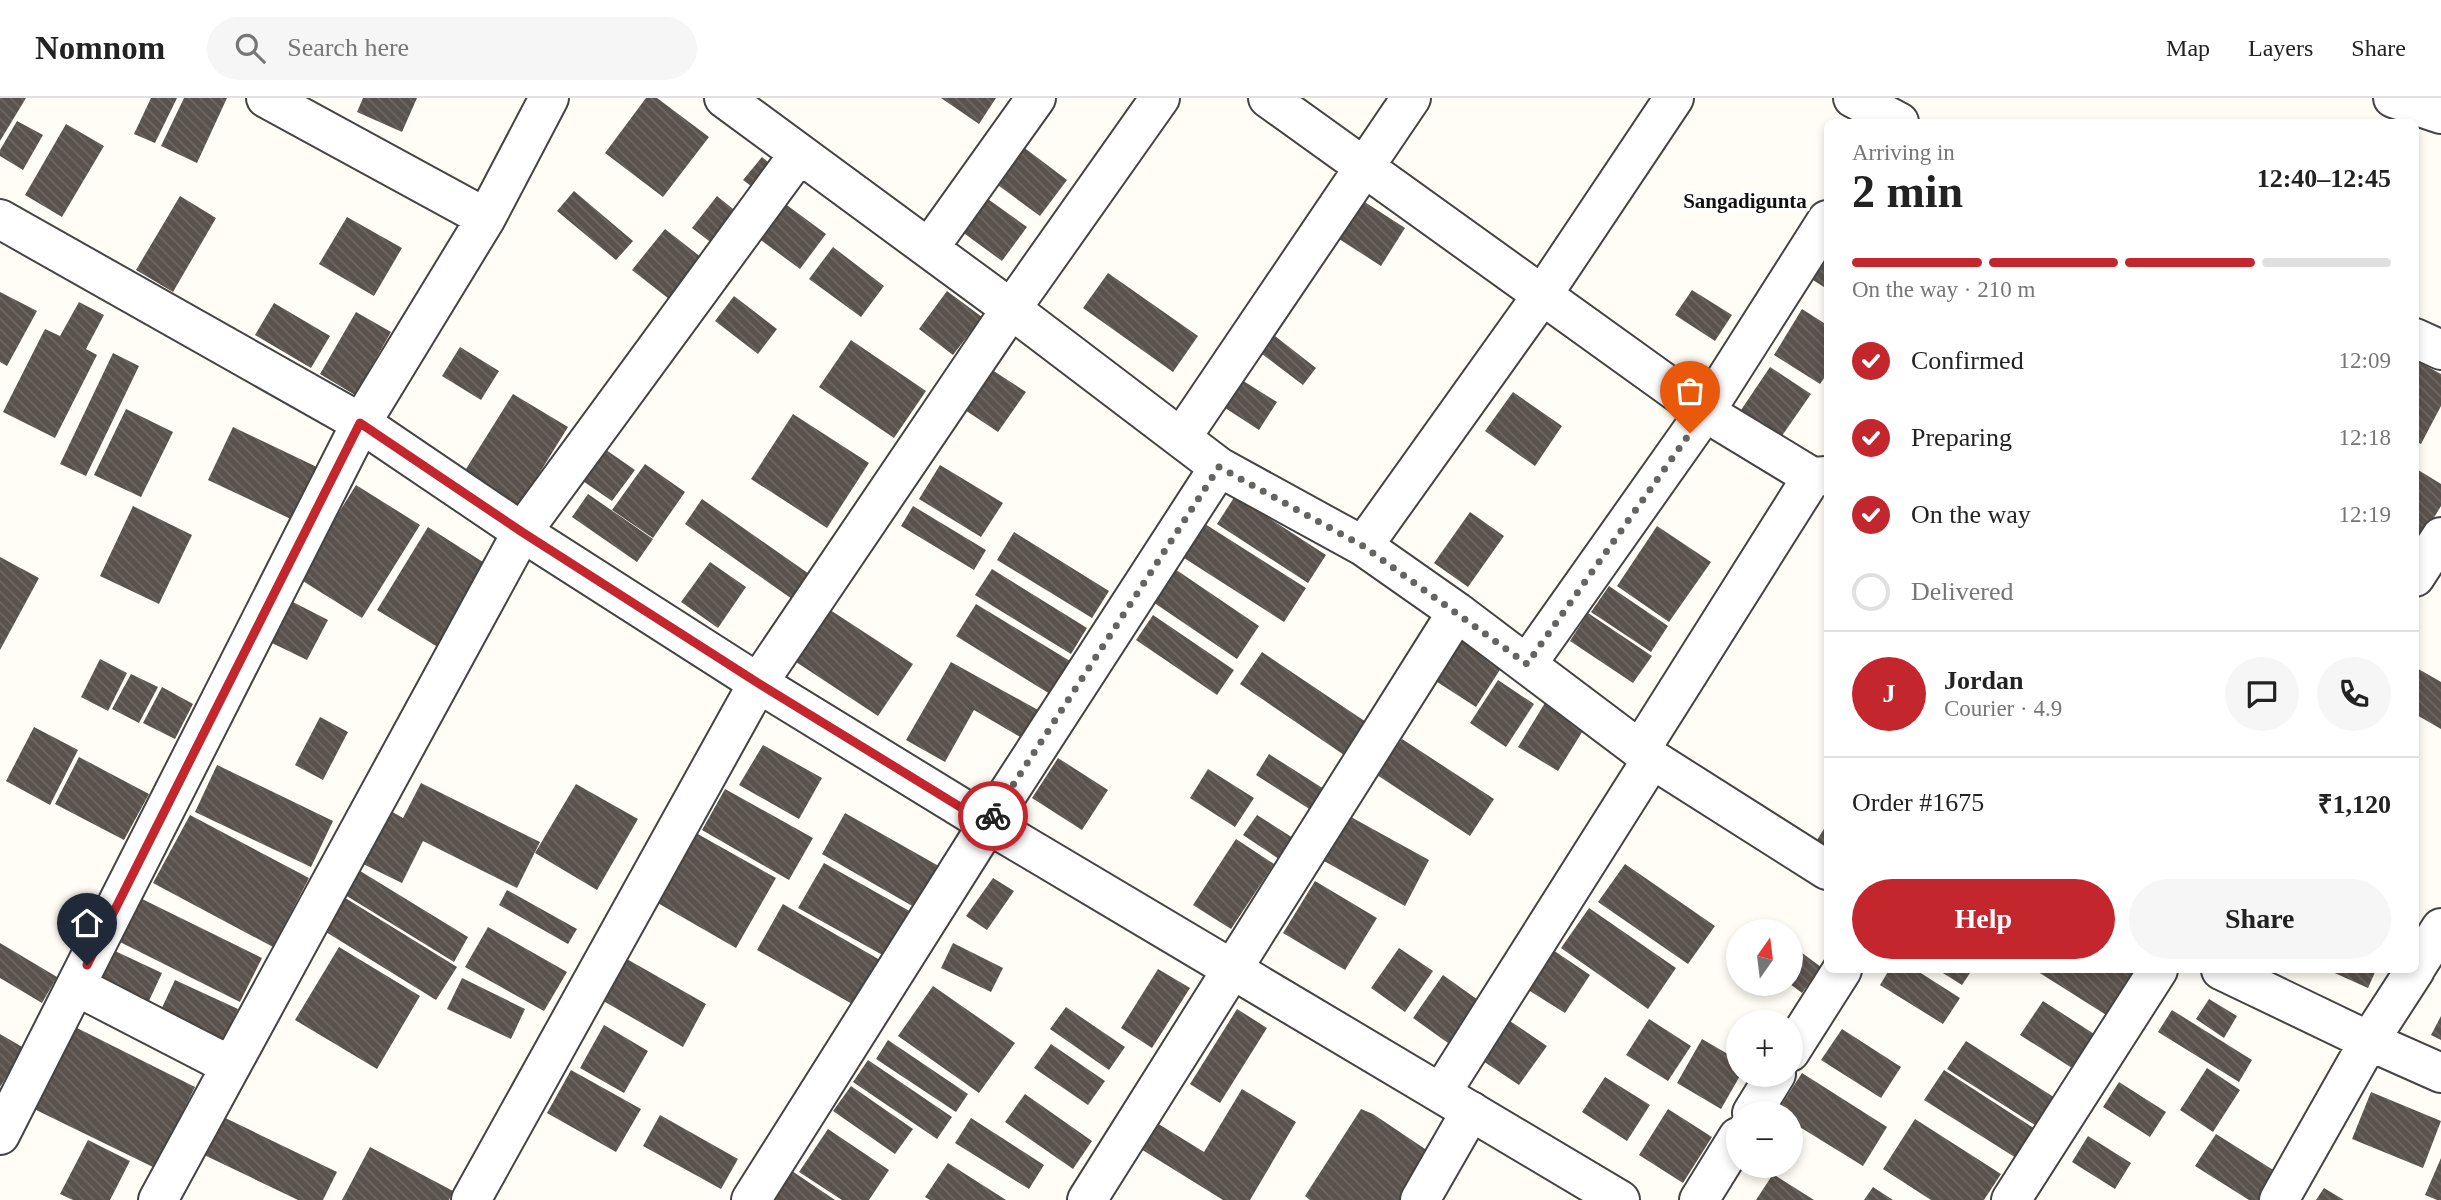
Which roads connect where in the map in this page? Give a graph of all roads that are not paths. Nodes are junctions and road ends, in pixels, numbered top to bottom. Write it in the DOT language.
graph roads {
  1 [pos="266,98"];
  2 [pos="549,98"];
  3 [pos="724,98"];
  4 [pos="1036,98"];
  5 [pos="1160,98"];
  6 [pos="1268,98"];
  7 [pos="1410,98"];
  8 [pos="1674,98"];
  9 [pos="1853,98"];
  10 [pos="2393,98"];
  11 [pos="2441,114"];
  12 [pos="1890,119"];
  13 [pos="799,154"];
  14 [pos="1364,166"];
  15 [pos="486,218"];
  16 [pos="0,219"];
  17 [pos="1824,225"];
  18 [pos="929,248"];
  19 [pos="1543,294"];
  20 [pos="1012,309"];
  21 [pos="2419,340"];
  22 [pos="2441,350"];
  23 [pos="1705,412"];
  24 [pos="360,423"];
  25 [pos="1181,438"];
  26 [pos="1219,467"];
  27 [pos="1820,476"];
  28 [pos="522,532"];
  29 [pos="2441,537"];
  30 [pos="1363,546"];
  31 [pos="2419,571"];
  32 [pos="1457,612"];
  33 [pos="1527,664"];
  34 [pos="758,683"];
  35 [pos="1646,755"];
  36 [pos="988,824"];
  37 [pos="1824,868"];
  38 [pos="2441,928"];
  39 [pos="2419,963"];
  40 [pos="1233,969"];
  41 [pos="1840,973"];
  42 [pos="2156,973"];
  43 [pos="2227,973"];
  44 [pos="2412,973"];
  45 [pos="76,986"];
  46 [pos="1803,1032"];
  47 [pos="2370,1041"];
  48 [pos="231,1066"];
  49 [pos="2441,1073"];
  50 [pos="1456,1102"];
  51 [pos="0,1135"];
  52 [pos="1726,1156"];
  53 [pos="486,1195"];
  54 [pos="158,1200"];
  55 [pos="751,1200"];
  56 [pos="1087,1200"];
  57 [pos="1420,1200"];
  58 [pos="1620,1200"];
  59 [pos="1699,1200"];
  60 [pos="2011,1200"];
  61 [pos="2279,1200"];
  1 -- 15 [label="street"];
  2 -- 15 [label="street"];
  3 -- 13 [label="street"];
  4 -- 18 [label="street"];
  5 -- 20 [label="street"];
  6 -- 14 [label="street"];
  7 -- 14 [label="street"];
  8 -- 19 [label="street"];
  9 -- 12 [label="street"];
  10 -- 11 [label="street"];
  13 -- 18 [label="street"];
  13 -- 28 [label="street"];
  14 -- 19 [label="street"];
  14 -- 25 [label="street"];
  15 -- 24 [label="street"];
  16 -- 24 [label="street"];
  17 -- 23 [label="street"];
  18 -- 20 [label="street"];
  19 -- 23 [label="street"];
  19 -- 30 [label="street"];
  20 -- 25 [label="street"];
  20 -- 34 [label="street"];
  21 -- 22 [label="street"];
  23 -- 27 [label="street"];
  23 -- 33 [label="street"];
  24 -- 28 [label="street"];
  24 -- 45 [label="street"];
  25 -- 26 [label="street"];
  26 -- 30 [label="street"];
  26 -- 36 [label="street"];
  27 -- 35 [label="street"];
  28 -- 34 [label="street"];
  28 -- 48 [label="street"];
  29 -- 31 [label="street"];
  30 -- 32 [label="street"];
  32 -- 33 [label="street"];
  32 -- 40 [label="street"];
  33 -- 35 [label="street"];
  34 -- 36 [label="street"];
  34 -- 53 [label="street"];
  35 -- 37 [label="street"];
  35 -- 50 [label="street"];
  36 -- 40 [label="street"];
  36 -- 55 [label="street"];
  38 -- 39 [label="street"];
  40 -- 50 [label="street"];
  40 -- 56 [label="street"];
  41 -- 46 [label="street"];
  42 -- 60 [label="street"];
  43 -- 47 [label="street"];
  44 -- 47 [label="street"];
  45 -- 48 [label="street"];
  45 -- 51 [label="street"];
  47 -- 49 [label="street"];
  47 -- 61 [label="street"];
  48 -- 54 [label="street"];
  50 -- 57 [label="street"];
  50 -- 58 [label="street"];
  52 -- 59 [label="street"];
}
